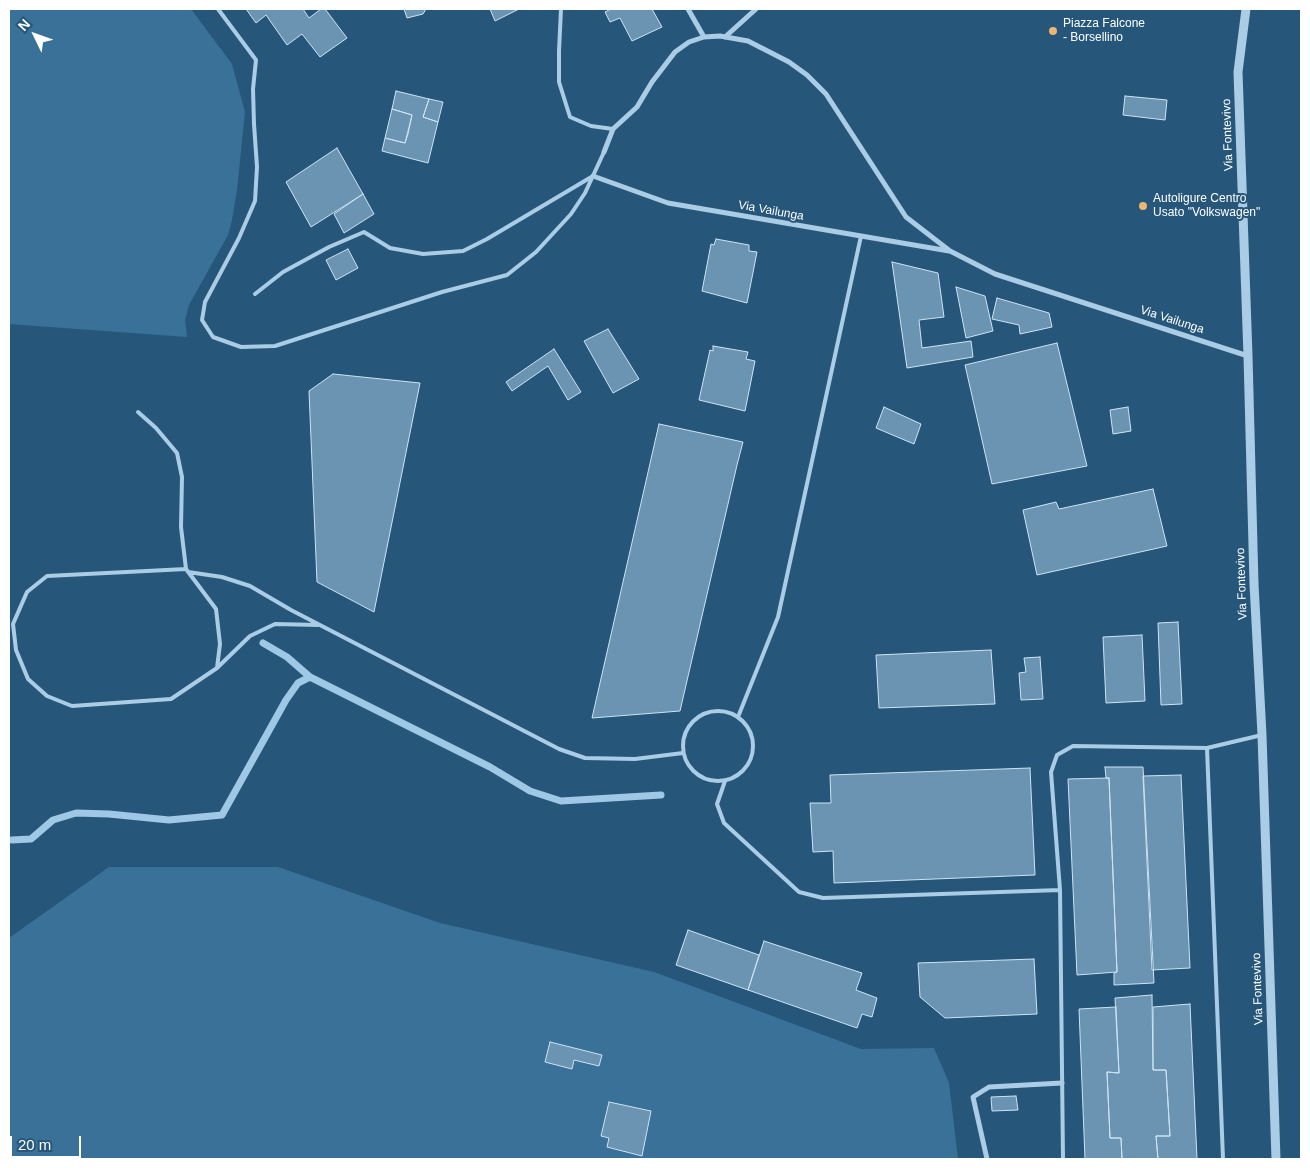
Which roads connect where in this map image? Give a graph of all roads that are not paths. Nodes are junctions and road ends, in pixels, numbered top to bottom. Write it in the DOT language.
graph roads {
  1 [pos="218,9"];
  2 [pos="561,9"];
  3 [pos="688,9"];
  4 [pos="756,9"];
  5 [pos="1246,9"];
  6 [pos="704,37"];
  7 [pos="725,37"];
  8 [pos="613,129"];
  9 [pos="604,152"];
  10 [pos="593,176"];
  11 [pos="861,236"];
  12 [pos="950,251"];
  13 [pos="255,294"];
  14 [pos="1248,356"];
  15 [pos="138,412"];
  16 [pos="187,570"];
  17 [pos="321,625"];
  18 [pos="216,668"];
  19 [pos="738,717"];
  20 [pos="1262,735"];
  21 [pos="1207,748"];
  22 [pos="683,753"];
  23 [pos="725,781"];
  24 [pos="1060,890"];
  25 [pos="1062,1083"];
  26 [pos="987,1159"];
  27 [pos="1063,1159"];
  28 [pos="1223,1159"];
  29 [pos="1276,1159"];
  1 -- 10 [label="lane"];
  2 -- 8 [label="lane"];
  3 -- 6 [label="street"];
  4 -- 7 [label="street"];
  5 -- 14 [label="street, Via Fontevivo"];
  6 -- 7 [label="street, Via Vailunga"];
  6 -- 8 [label="street"];
  7 -- 12 [label="street, Via Vailunga"];
  8 -- 9 [label="street"];
  9 -- 10 [label="lane"];
  10 -- 11 [label="street, Via Vailunga"];
  10 -- 13 [label="lane"];
  11 -- 12 [label="street, Via Vailunga"];
  11 -- 19 [label="lane"];
  12 -- 14 [label="street, Via Vailunga"];
  14 -- 20 [label="street, Via Fontevivo"];
  15 -- 16 [label="lane"];
  16 -- 17 [label="lane"];
  16 -- 18 [label="lane"];
  16 -- 18 [label="lane"];
  17 -- 18 [label="lane"];
  17 -- 22 [label="lane"];
  19 -- 22 [label="lane"];
  19 -- 23 [label="lane"];
  20 -- 21 [label="lane"];
  20 -- 29 [label="street, Via Fontevivo"];
  21 -- 24 [label="lane"];
  21 -- 28 [label="lane"];
  22 -- 23 [label="lane"];
  23 -- 24 [label="lane"];
  24 -- 25 [label="lane"];
  25 -- 26 [label="street"];
  25 -- 27 [label="lane"];
}
